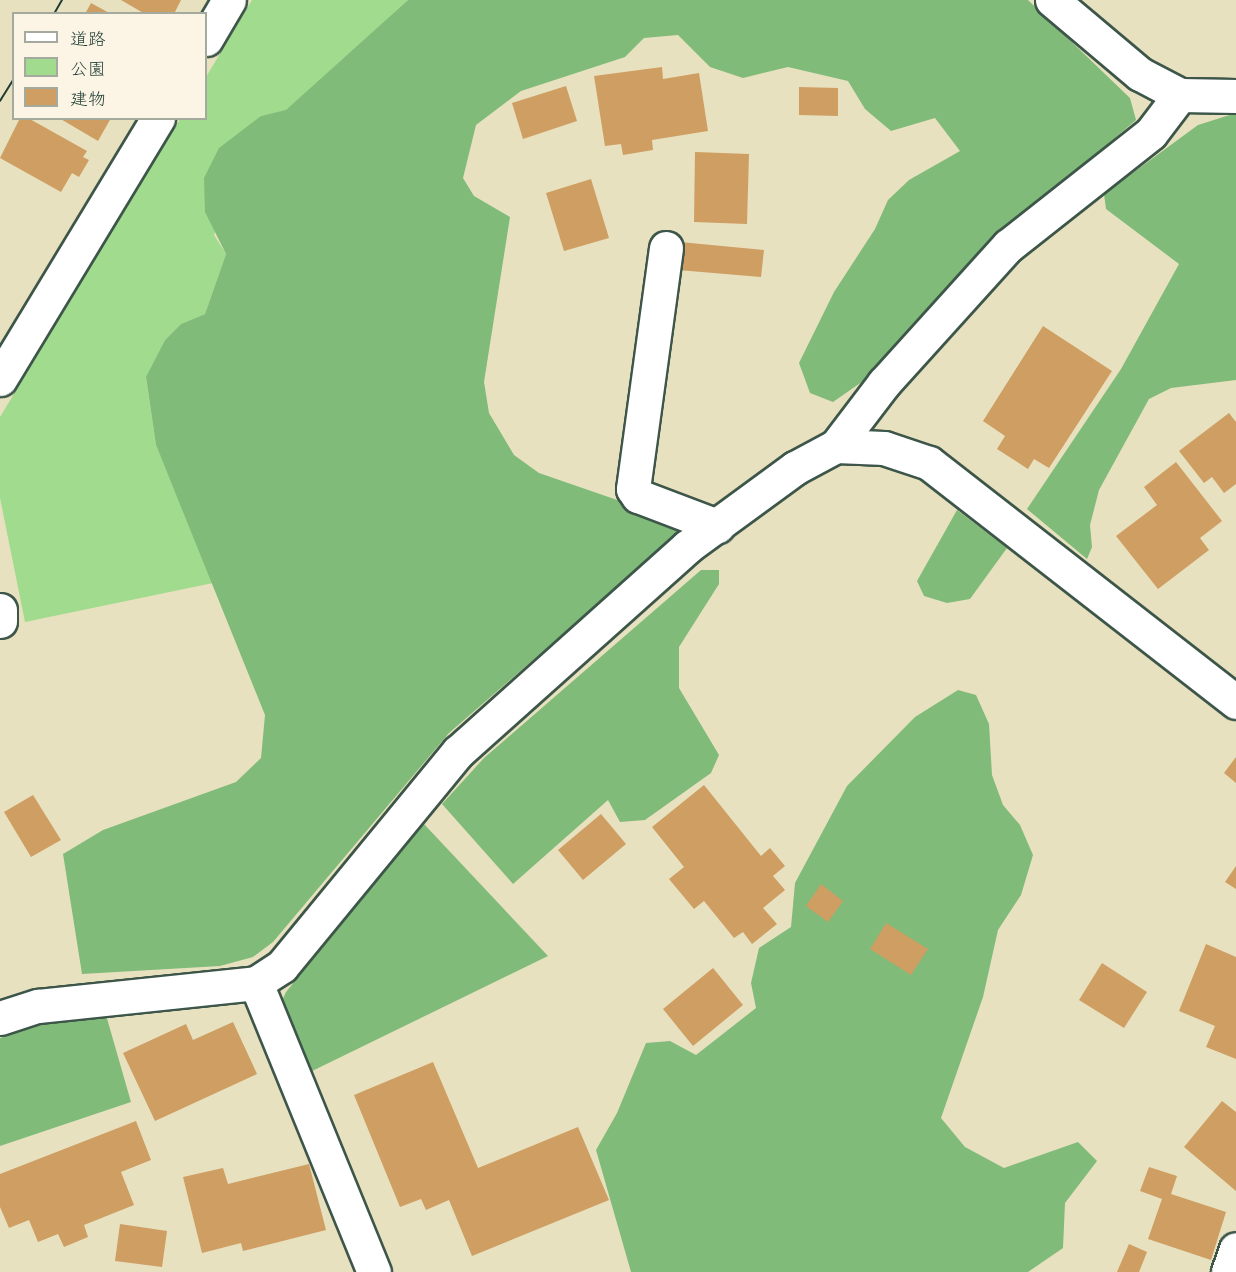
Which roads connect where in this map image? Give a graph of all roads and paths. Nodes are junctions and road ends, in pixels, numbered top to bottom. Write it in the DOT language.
graph roads {
  1 [pos="229,0"];
  2 [pos="1052,0"];
  3 [pos="207,37"];
  4 [pos="1180,95"];
  5 [pos="1236,96"];
  6 [pos="157,120"];
  7 [pos="666,248"];
  8 [pos="0,379"];
  9 [pos="836,446"];
  10 [pos="717,526"];
  11 [pos="0,610"];
  12 [pos="0,621"];
  13 [pos="1236,702"];
  14 [pos="256,983"];
  15 [pos="0,1018"];
  16 [pos="1236,1249"];
  17 [pos="374,1272"];
  18 [pos="1228,1272"];
  1 -- 3 [label="street"];
  2 -- 4 [label="street"];
  4 -- 5 [label="street"];
  4 -- 9 [label="street"];
  6 -- 8 [label="street"];
  7 -- 10 [label="street"];
  9 -- 10 [label="street"];
  9 -- 13 [label="street"];
  10 -- 14 [label="street"];
  11 -- 12 [label="street"];
  14 -- 15 [label="street"];
  14 -- 17 [label="street"];
  16 -- 18 [label="street"];
}
